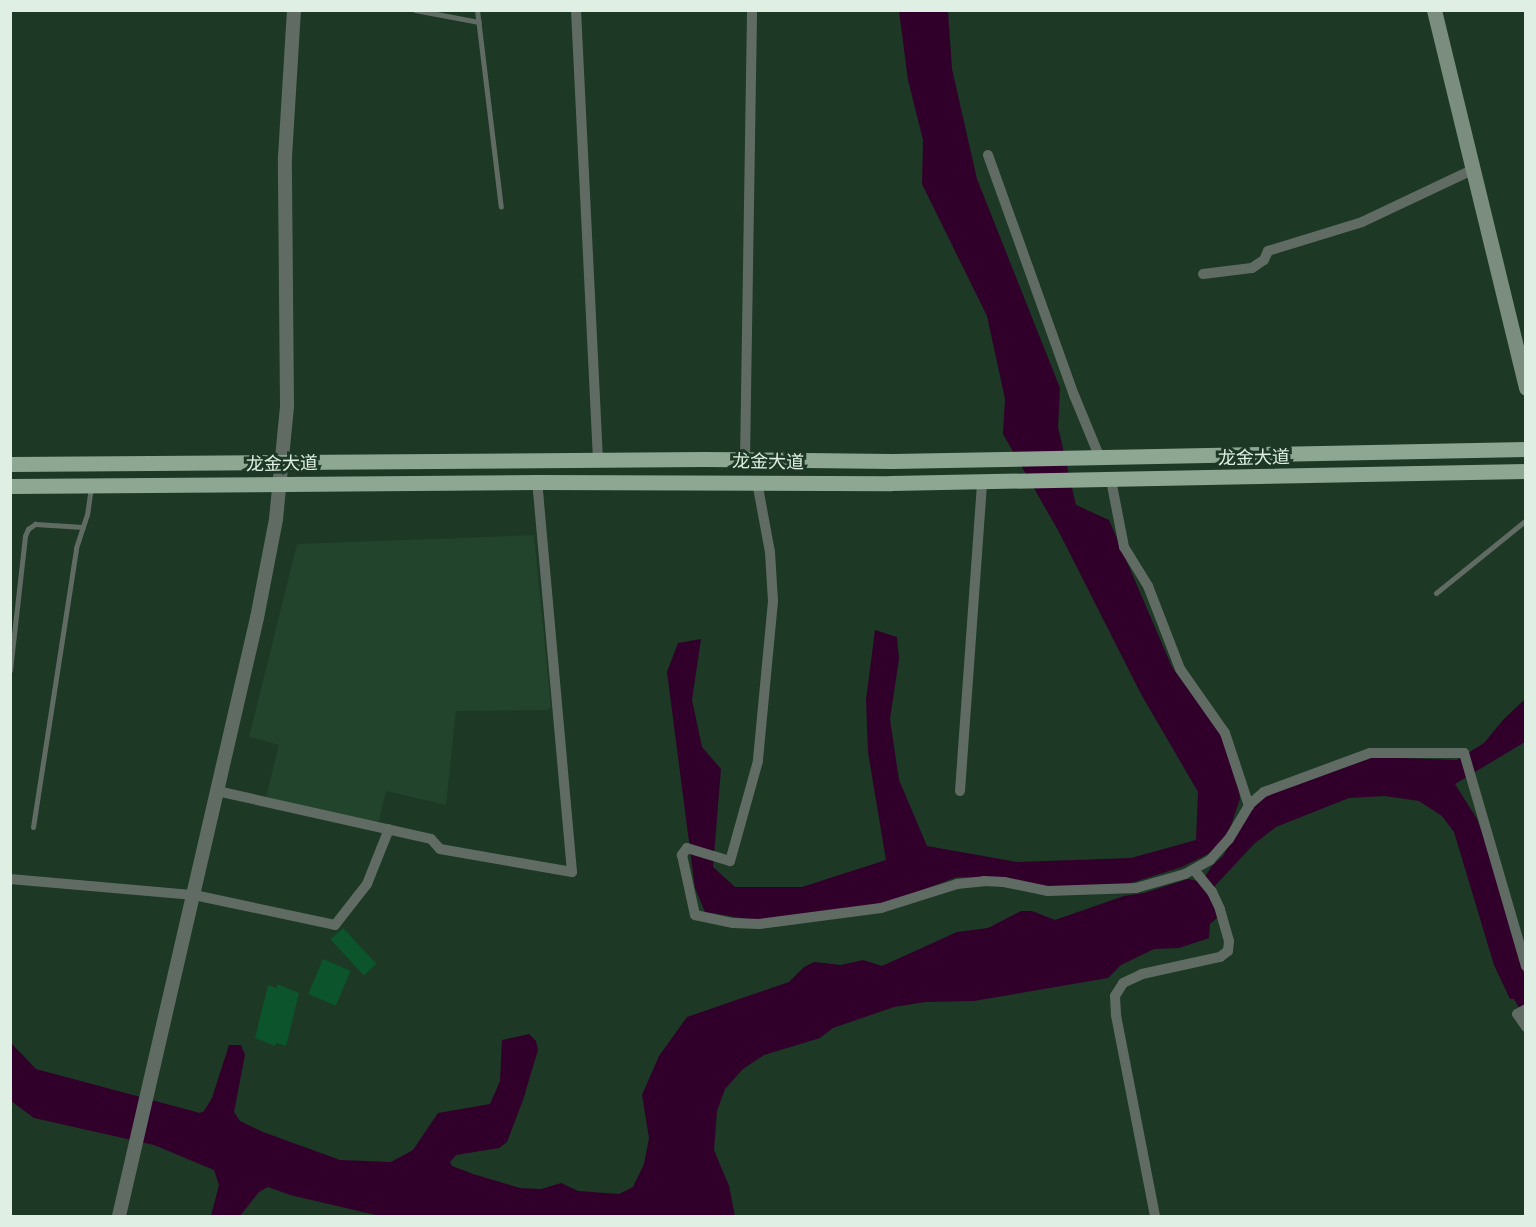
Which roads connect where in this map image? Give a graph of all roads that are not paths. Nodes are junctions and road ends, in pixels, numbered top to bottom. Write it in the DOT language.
graph roads {
  1 [pos="294,10"];
  2 [pos="415,10"];
  3 [pos="477,10"];
  4 [pos="576,10"];
  5 [pos="752,10"];
  6 [pos="1434,10"];
  7 [pos="478,22"];
  8 [pos="988,155"];
  9 [pos="1472,170"];
  10 [pos="501,207"];
  11 [pos="1203,274"];
  12 [pos="1526,388"];
  13 [pos="1526,448"];
  14 [pos="1100,458"];
  15 [pos="598,459"];
  16 [pos="745,459"];
  17 [pos="282,461"];
  18 [pos="10,464"];
  19 [pos="1526,471"];
  20 [pos="1111,480"];
  21 [pos="537,482"];
  22 [pos="757,482"];
  23 [pos="982,482"];
  24 [pos="280,483"];
  25 [pos="91,485"];
  26 [pos="10,486"];
  27 [pos="1526,520"];
  28 [pos="83,527"];
  29 [pos="1436,593"];
  30 [pos="10,670"];
  31 [pos="218,791"];
  32 [pos="960,791"];
  33 [pos="1249,806"];
  34 [pos="33,827"];
  35 [pos="389,829"];
  36 [pos="1194,870"];
  37 [pos="10,879"];
  38 [pos="194,895"];
  39 [pos="1526,966"];
  40 [pos="1521,1012"];
  41 [pos="1526,1027"];
  42 [pos="119,1216"];
  43 [pos="1155,1216"];
  1 -- 17 [label="street"];
  2 -- 7 [label="lane"];
  3 -- 7 [label="lane"];
  4 -- 15 [label="street"];
  5 -- 16 [label="street"];
  6 -- 9 [label="main road"];
  7 -- 10 [label="lane"];
  8 -- 14 [label="street"];
  9 -- 11 [label="street"];
  9 -- 12 [label="main road"];
  13 -- 14 [label="main road, 龙金大道"];
  14 -- 16 [label="main road, 龙金大道"];
  15 -- 16 [label="main road, 龙金大道"];
  15 -- 17 [label="main road, 龙金大道"];
  17 -- 18 [label="main road, 龙金大道"];
  17 -- 24 [label="street"];
  19 -- 20 [label="main road, 龙金大道"];
  20 -- 23 [label="main road, 龙金大道"];
  20 -- 33 [label="street"];
  21 -- 22 [label="main road, 龙金大道"];
  21 -- 24 [label="main road, 龙金大道"];
  21 -- 35 [label="street"];
  22 -- 23 [label="main road, 龙金大道"];
  22 -- 36 [label="street"];
  23 -- 32 [label="street"];
  24 -- 25 [label="main road, 龙金大道"];
  24 -- 31 [label="street"];
  25 -- 26 [label="main road, 龙金大道"];
  25 -- 28 [label="lane"];
  27 -- 29 [label="lane"];
  28 -- 30 [label="lane"];
  28 -- 34 [label="lane"];
  31 -- 35 [label="street"];
  31 -- 38 [label="street"];
  33 -- 36 [label="street"];
  33 -- 39 [label="street"];
  35 -- 38 [label="street"];
  36 -- 43 [label="street"];
  37 -- 38 [label="street"];
  38 -- 42 [label="street"];
  40 -- 41 [label="street"];
}
